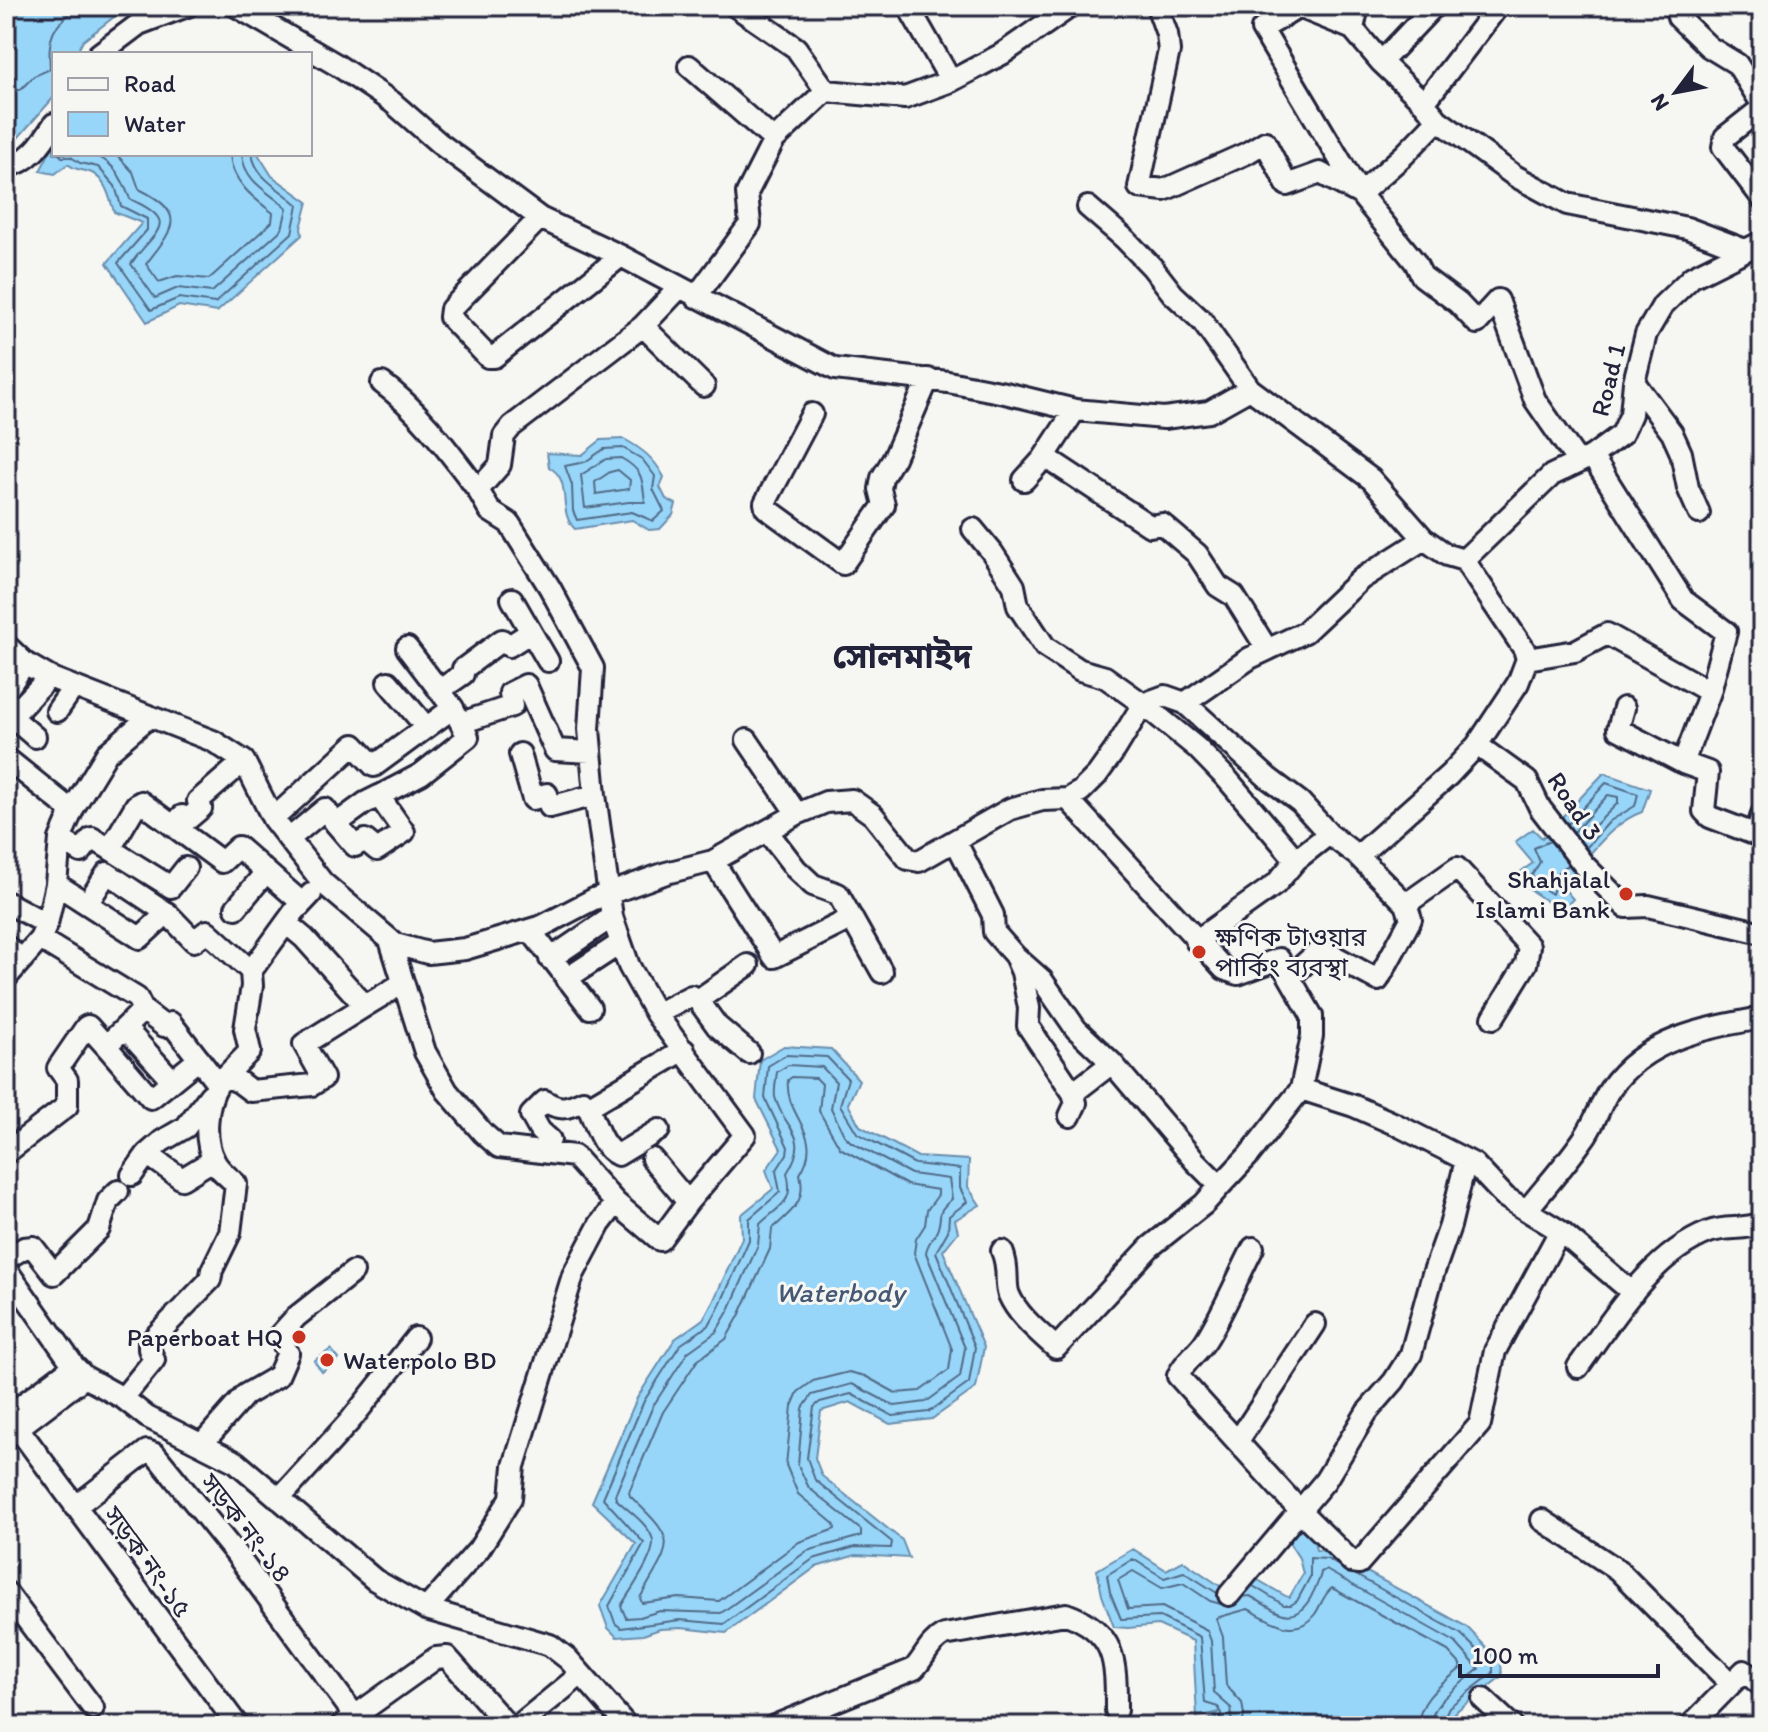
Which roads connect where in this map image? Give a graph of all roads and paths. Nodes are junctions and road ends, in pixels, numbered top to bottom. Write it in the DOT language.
graph roads {
  1 [pos="187,6"];
  2 [pos="236,6"];
  3 [pos="735,6"];
  4 [pos="908,6"];
  5 [pos="1071,6"];
  6 [pos="1157,6"];
  7 [pos="1358,6"];
  8 [pos="1434,6"];
  9 [pos="1498,6"];
  10 [pos="1676,6"];
  11 [pos="1353,29"];
  12 [pos="102,52"];
  13 [pos="1381,62"];
  14 [pos="689,66"];
  15 [pos="951,81"];
  16 [pos="826,91"];
  17 [pos="1424,103"];
  18 [pos="1762,106"];
  19 [pos="1438,120"];
  20 [pos="52,127"];
  21 [pos="774,140"];
  22 [pos="6,167"];
  23 [pos="1360,194"];
  24 [pos="1762,198"];
  25 [pos="1088,207"];
  26 [pos="540,218"];
  27 [pos="1754,246"];
  28 [pos="621,256"];
  29 [pos="688,292"];
  30 [pos="643,326"];
  31 [pos="928,379"];
  32 [pos="1634,382"];
  33 [pos="382,383"];
  34 [pos="704,386"];
  35 [pos="1250,389"];
  36 [pos="1075,410"];
  37 [pos="812,414"];
  38 [pos="1043,459"];
  39 [pos="1585,459"];
  40 [pos="1024,480"];
  41 [pos="478,490"];
  42 [pos="1699,513"];
  43 [pos="973,529"];
  44 [pos="1424,539"];
  45 [pos="1464,560"];
  46 [pos="512,599"];
  47 [pos="531,632"];
  48 [pos="6,645"];
  49 [pos="407,648"];
  50 [pos="1267,649"];
  51 [pos="1527,659"];
  52 [pos="548,661"];
  53 [pos="25,663"];
  54 [pos="49,677"];
  55 [pos="388,682"];
  56 [pos="73,688"];
  57 [pos="440,690"];
  58 [pos="6,691"];
  59 [pos="1710,692"];
  60 [pos="6,701"];
  61 [pos="1185,703"];
  62 [pos="1143,704"];
  63 [pos="1624,708"];
  64 [pos="57,711"];
  65 [pos="6,712"];
  66 [pos="457,715"];
  67 [pos="149,717"];
  68 [pos="426,727"];
  69 [pos="35,737"];
  70 [pos="747,740"];
  71 [pos="1477,745"];
  72 [pos="591,752"];
  73 [pos="520,754"];
  74 [pos="6,758"];
  75 [pos="244,761"];
  76 [pos="1683,763"];
  77 [pos="595,795"];
  78 [pos="379,796"];
  79 [pos="1068,799"];
  80 [pos="72,811"];
  81 [pos="797,814"];
  82 [pos="1762,814"];
  83 [pos="273,819"];
  84 [pos="336,824"];
  85 [pos="173,826"];
  86 [pos="767,831"];
  87 [pos="1329,834"];
  88 [pos="1759,836"];
  89 [pos="60,839"];
  90 [pos="289,839"];
  91 [pos="956,842"];
  92 [pos="110,849"];
  93 [pos="1358,856"];
  94 [pos="1296,860"];
  95 [pos="713,861"];
  96 [pos="186,868"];
  97 [pos="266,872"];
  98 [pos="323,883"];
  99 [pos="56,884"];
  100 [pos="609,893"];
  101 [pos="6,902"];
  102 [pos="302,903"];
  103 [pos="87,904"];
  104 [pos="1406,904"];
  105 [pos="236,908"];
  106 [pos="167,913"];
  107 [pos="612,917"];
  108 [pos="852,918"];
  109 [pos="286,923"];
  110 [pos="530,930"];
  111 [pos="43,931"];
  112 [pos="1762,933"];
  113 [pos="390,940"];
  114 [pos="1196,941"];
  115 [pos="621,943"];
  116 [pos="14,953"];
  117 [pos="1015,956"];
  118 [pos="550,959"];
  119 [pos="748,965"];
  120 [pos="251,971"];
  121 [pos="882,972"];
  122 [pos="1290,977"];
  123 [pos="6,978"];
  124 [pos="566,979"];
  125 [pos="403,983"];
  126 [pos="698,1000"];
  127 [pos="365,1006"];
  128 [pos="590,1008"];
  129 [pos="143,1010"];
  130 [pos="656,1014"];
  131 [pos="1493,1018"];
  132 [pos="1762,1018"];
  133 [pos="126,1029"];
  134 [pos="106,1046"];
  135 [pos="684,1050"];
  136 [pos="749,1053"];
  137 [pos="199,1059"];
  138 [pos="1112,1063"];
  139 [pos="172,1080"];
  140 [pos="219,1084"];
  141 [pos="1301,1089"];
  142 [pos="1073,1093"];
  143 [pos="588,1107"];
  144 [pos="1070,1116"];
  145 [pos="659,1130"];
  146 [pos="542,1150"];
  147 [pos="6,1153"];
  148 [pos="147,1154"];
  149 [pos="652,1159"];
  150 [pos="213,1160"];
  151 [pos="1466,1160"];
  152 [pos="132,1175"];
  153 [pos="1220,1186"];
  154 [pos="118,1191"];
  155 [pos="688,1202"];
  156 [pos="616,1203"];
  157 [pos="1527,1210"];
  158 [pos="1762,1223"];
  159 [pos="1560,1231"];
  160 [pos="1253,1248"];
  161 [pos="1002,1251"];
  162 [pos="6,1259"];
  163 [pos="6,1269"];
  164 [pos="353,1272"];
  165 [pos="1633,1293"];
  166 [pos="1315,1324"];
  167 [pos="416,1338"];
  168 [pos="1578,1367"];
  169 [pos="80,1372"];
  170 [pos="123,1398"];
  171 [pos="10,1428"];
  172 [pos="1238,1441"];
  173 [pos="202,1444"];
  174 [pos="279,1499"];
  175 [pos="75,1507"];
  176 [pos="1300,1511"];
  177 [pos="1542,1520"];
  178 [pos="6,1592"];
  179 [pos="1229,1595"];
  180 [pos="426,1609"];
  181 [pos="580,1675"];
  182 [pos="1737,1678"];
  183 [pos="1762,1686"];
  184 [pos="1483,1699"];
  185 [pos="93,1708"];
  186 [pos="1116,1710"];
  187 [pos="358,1720"];
  188 [pos="238,1726"];
  189 [pos="508,1726"];
  190 [pos="518,1726"];
  191 [pos="627,1726"];
  192 [pos="774,1726"];
  193 [pos="1512,1726"];
  194 [pos="1690,1726"];
  1 -- 12 [label="street"];
  2 -- 26 [label="street"];
  3 -- 16 [label="street"];
  4 -- 15 [label="street"];
  5 -- 15 [label="street"];
  6 -- 23 [label="street"];
  7 -- 11 [label="street"];
  8 -- 13 [label="street"];
  9 -- 17 [label="street"];
  10 -- 18 [label="street"];
  11 -- 13 [label="street"];
  11 -- 23 [label="street"];
  13 -- 17 [label="street"];
  14 -- 21 [label="street"];
  15 -- 16 [label="street"];
  16 -- 21 [label="street"];
  17 -- 19 [label="street"];
  18 -- 24 [label="street"];
  19 -- 23 [label="street"];
  19 -- 27 [label="street"];
  20 -- 22 [label="street"];
  21 -- 29 [label="street"];
  23 -- 39 [label="street"];
  25 -- 35 [label="street"];
  26 -- 28 [label="street"];
  26 -- 28 [label="street"];
  27 -- 32 [label="street, Road 1"];
  28 -- 29 [label="street"];
  29 -- 30 [label="street"];
  29 -- 31 [label="street"];
  30 -- 34 [label="street"];
  30 -- 41 [label="street"];
  31 -- 36 [label="street"];
  31 -- 37 [label="street"];
  32 -- 39 [label="street, Road 1"];
  32 -- 42 [label="street"];
  33 -- 41 [label="street"];
  35 -- 36 [label="street"];
  35 -- 44 [label="street"];
  36 -- 38 [label="street"];
  38 -- 40 [label="street"];
  38 -- 50 [label="street"];
  39 -- 45 [label="street, Road 1"];
  39 -- 59 [label="street"];
  41 -- 72 [label="street"];
  43 -- 62 [label="street"];
  44 -- 45 [label="street"];
  44 -- 50 [label="street"];
  45 -- 51 [label="street"];
  46 -- 47 [label="street"];
  47 -- 52 [label="street"];
  47 -- 57 [label="street"];
  48 -- 53 [label="street"];
  49 -- 57 [label="street"];
  50 -- 61 [label="street"];
  51 -- 59 [label="street"];
  51 -- 71 [label="street"];
  53 -- 54 [label="street"];
  53 -- 58 [label="street"];
  54 -- 56 [label="street"];
  54 -- 60 [label="street"];
  55 -- 68 [label="street"];
  56 -- 64 [label="street"];
  56 -- 67 [label="street"];
  57 -- 66 [label="street"];
  59 -- 76 [label="street"];
  61 -- 62 [label="street"];
  61 -- 87 [label="street"];
  62 -- 79 [label="street"];
  62 -- 94 [label="street"];
  63 -- 76 [label="street"];
  65 -- 69 [label="street"];
  66 -- 68 [label="street"];
  66 -- 72 [label="street"];
  66 -- 78 [label="street"];
  67 -- 75 [label="street"];
  67 -- 80 [label="street"];
  68 -- 83 [label="street"];
  70 -- 81 [label="street"];
  71 -- 93 [label="street"];
  71 -- 112 [label="street, Road 3"];
  72 -- 77 [label="street"];
  73 -- 77 [label="street"];
  74 -- 80 [label="street"];
  75 -- 83 [label="street"];
  75 -- 85 [label="street"];
  76 -- 88 [label="street"];
  77 -- 100 [label="street"];
  78 -- 84 [label="street"];
  78 -- 84 [label="street"];
  79 -- 91 [label="street"];
  79 -- 114 [label="street"];
  80 -- 89 [label="street"];
  81 -- 86 [label="street"];
  81 -- 91 [label="street"];
  82 -- 88 [label="street"];
  83 -- 90 [label="street"];
  84 -- 90 [label="street"];
  85 -- 92 [label="street"];
  85 -- 97 [label="street"];
  86 -- 95 [label="street"];
  86 -- 108 [label="street"];
  87 -- 93 [label="street"];
  87 -- 94 [label="street"];
  89 -- 92 [label="street"];
  89 -- 99 [label="street"];
  90 -- 98 [label="street"];
  91 -- 117 [label="street"];
  92 -- 96 [label="street"];
  93 -- 104 [label="street"];
  94 -- 114 [label="street"];
  95 -- 100 [label="street"];
  95 -- 108 [label="street"];
  97 -- 102 [label="street"];
  97 -- 105 [label="street"];
  98 -- 102 [label="street"];
  98 -- 113 [label="street"];
  99 -- 103 [label="street"];
  99 -- 111 [label="street"];
  100 -- 107 [label="street"];
  100 -- 110 [label="street"];
  101 -- 111 [label="street"];
  102 -- 109 [label="street"];
  103 -- 106 [label="street"];
  103 -- 106 [label="street"];
  104 -- 122 [label="street"];
  104 -- 131 [label="street"];
  106 -- 120 [label="street"];
  107 -- 115 [label="street"];
  107 -- 118 [label="street"];
  108 -- 121 [label="street"];
  109 -- 120 [label="street"];
  109 -- 127 [label="street"];
  110 -- 113 [label="street"];
  110 -- 118 [label="street"];
  111 -- 116 [label="street"];
  111 -- 129 [label="street"];
  113 -- 125 [label="street"];
  114 -- 122 [label="street"];
  115 -- 124 [label="street"];
  115 -- 130 [label="street"];
  116 -- 123 [label="street"];
  117 -- 138 [label="street"];
  117 -- 142 [label="street"];
  118 -- 124 [label="street"];
  119 -- 126 [label="street"];
  120 -- 140 [label="street"];
  122 -- 141 [label="street"];
  124 -- 128 [label="street"];
  125 -- 127 [label="street"];
  125 -- 146 [label="street"];
  126 -- 130 [label="street"];
  126 -- 136 [label="street"];
  127 -- 140 [label="street"];
  129 -- 133 [label="street"];
  129 -- 137 [label="street"];
  130 -- 135 [label="street"];
  132 -- 157 [label="street"];
  133 -- 134 [label="street"];
  133 -- 139 [label="street"];
  134 -- 139 [label="street"];
  134 -- 147 [label="street"];
  135 -- 143 [label="street"];
  135 -- 155 [label="street"];
  137 -- 139 [label="street"];
  137 -- 140 [label="street"];
  138 -- 142 [label="street"];
  138 -- 153 [label="street"];
  140 -- 148 [label="street"];
  140 -- 150 [label="street"];
  141 -- 151 [label="street"];
  141 -- 153 [label="street"];
  142 -- 144 [label="street"];
  143 -- 145 [label="street"];
  143 -- 146 [label="street"];
  146 -- 156 [label="street"];
  148 -- 150 [label="street"];
  148 -- 152 [label="street"];
  149 -- 155 [label="street"];
  150 -- 170 [label="street"];
  151 -- 157 [label="street"];
  151 -- 176 [label="street"];
  153 -- 161 [label="street"];
  154 -- 162 [label="street"];
  155 -- 156 [label="street"];
  156 -- 180 [label="street"];
  157 -- 159 [label="street"];
  158 -- 165 [label="street"];
  159 -- 165 [label="street"];
  159 -- 176 [label="street"];
  160 -- 172 [label="street"];
  163 -- 169 [label="street"];
  164 -- 173 [label="street"];
  165 -- 168 [label="street"];
  166 -- 172 [label="street"];
  167 -- 174 [label="street"];
  169 -- 170 [label="street"];
  169 -- 171 [label="street"];
  170 -- 173 [label="street"];
  171 -- 175 [label="street, সড়ক নং-১৫"];
  172 -- 176 [label="street"];
  173 -- 174 [label="street"];
  174 -- 180 [label="street"];
  175 -- 187 [label="street, সড়ক নং-১৪"];
  175 -- 188 [label="street, সড়ক নং-১৫"];
  176 -- 179 [label="street"];
  177 -- 182 [label="street"];
  178 -- 185 [label="street"];
  180 -- 181 [label="street"];
  181 -- 190 [label="street"];
  181 -- 191 [label="street"];
  182 -- 183 [label="street"];
  182 -- 194 [label="street"];
  184 -- 193 [label="street"];
  186 -- 192 [label="street"];
  187 -- 189 [label="street"];
}
